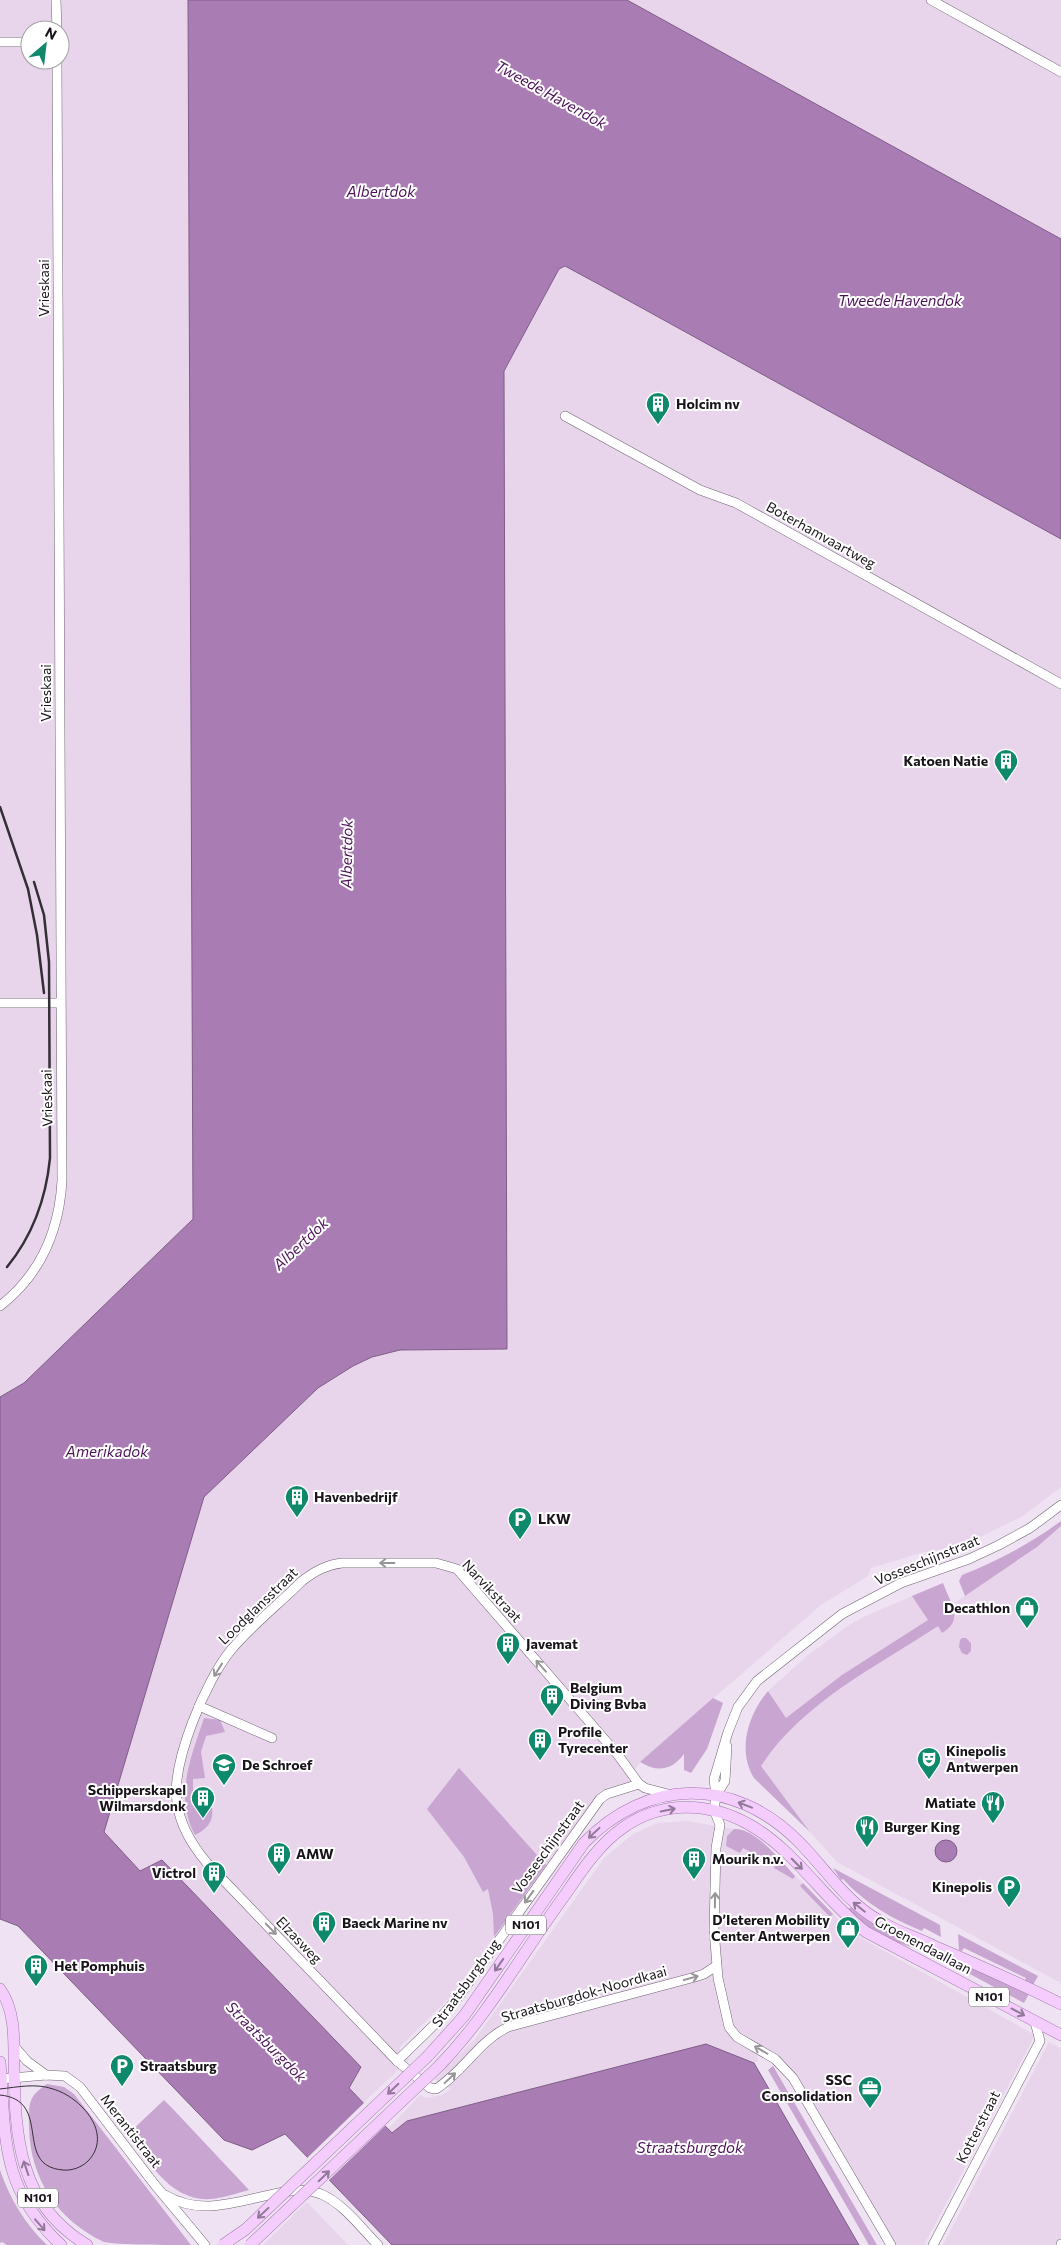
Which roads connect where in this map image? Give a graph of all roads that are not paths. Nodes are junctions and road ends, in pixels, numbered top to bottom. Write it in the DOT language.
graph roads {
  1 [pos="56,0"];
  2 [pos="931,0"];
  3 [pos="56,20"];
  4 [pos="0,42"];
  5 [pos="20,42"];
  6 [pos="57,70"];
  7 [pos="1061,72"];
  8 [pos="565,416"];
  9 [pos="1061,684"];
  10 [pos="0,1003"];
  11 [pos="60,1003"];
  12 [pos="0,1306"];
  13 [pos="1061,1505"];
  14 [pos="436,1563"];
  15 [pos="199,1706"];
  16 [pos="272,1738"];
  17 [pos="639,1784"];
  18 [pos="668,1794"];
  19 [pos="716,1796"];
  20 [pos="714,1810"];
  21 [pos="187,1834"];
  22 [pos="716,1966"];
  23 [pos="0,1988"];
  24 [pos="1061,2004"];
  25 [pos="1035,2022"];
  26 [pos="1061,2036"];
  27 [pos="14,2046"];
  28 [pos="397,2061"];
  29 [pos="0,2062"];
  30 [pos="46,2075"];
  31 [pos="15,2078"];
  32 [pos="0,2079"];
  33 [pos="162,2193"];
  34 [pos="61,2245"];
  35 [pos="87,2245"];
  36 [pos="205,2245"];
  37 [pos="224,2245"];
  38 [pos="250,2245"];
  39 [pos="378,2245"];
  40 [pos="891,2245"];
  41 [pos="933,2245"];
  1 -- 3 [label="street"];
  2 -- 7 [label="street"];
  4 -- 5 [label="street"];
  6 -- 11 [label="street, Vrieskaai"];
  8 -- 9 [label="street, Boterhamvaartweg"];
  10 -- 11 [label="street"];
  11 -- 12 [label="street, Vrieskaai"];
  13 -- 19 [label="street, Vosseschijnstraat"];
  14 -- 15 [label="street, Loodglansstraat, one-way"];
  17 -- 14 [label="street, Narvikstraat, one-way"];
  15 -- 16 [label="street"];
  15 -- 21 [label="street, Loodglansstraat"];
  17 -- 18 [label="street"];
  17 -- 28 [label="street, Vosseschijnstraat, one-way"];
  18 -- 19 [label="main road, Straatsburgbrug / N101"];
  18 -- 37 [label="main road, Straatsburgbrug / N101, one-way, bridge"];
  19 -- 20 [label="street, Vosseschijnstraat"];
  24 -- 19 [label="main road, Groenendaallaan / N101, one-way"];
  22 -- 20 [label="street, Vosseschijnstraat, one-way"];
  20 -- 25 [label="main road, Groenendaallaan / N101, one-way"];
  38 -- 20 [label="main road, N101, one-way, bridge"];
  21 -- 28 [label="street, Elzasweg, one-way"];
  28 -- 22 [label="street, Straatsburgdok-Noordkaai, one-way"];
  40 -- 22 [label="street, Vosseschijnstraat, one-way"];
  23 -- 27 [label="main road, N101"];
  25 -- 26 [label="main road, Groenendaallaan / N101"];
  25 -- 41 [label="street, Kotterstraat"];
  27 -- 30 [label="street"];
  27 -- 31 [label="main road, N101"];
  29 -- 32 [label="main road, N101"];
  30 -- 31 [label="street, Merantistraat"];
  30 -- 33 [label="street, Merantistraat"];
  31 -- 32 [label="street, Merantistraat"];
  35 -- 31 [label="main road, N101, one-way"];
  32 -- 34 [label="main road, N101, one-way"];
  33 -- 36 [label="street, Merantistraat"];
  33 -- 39 [label="street"];
}
